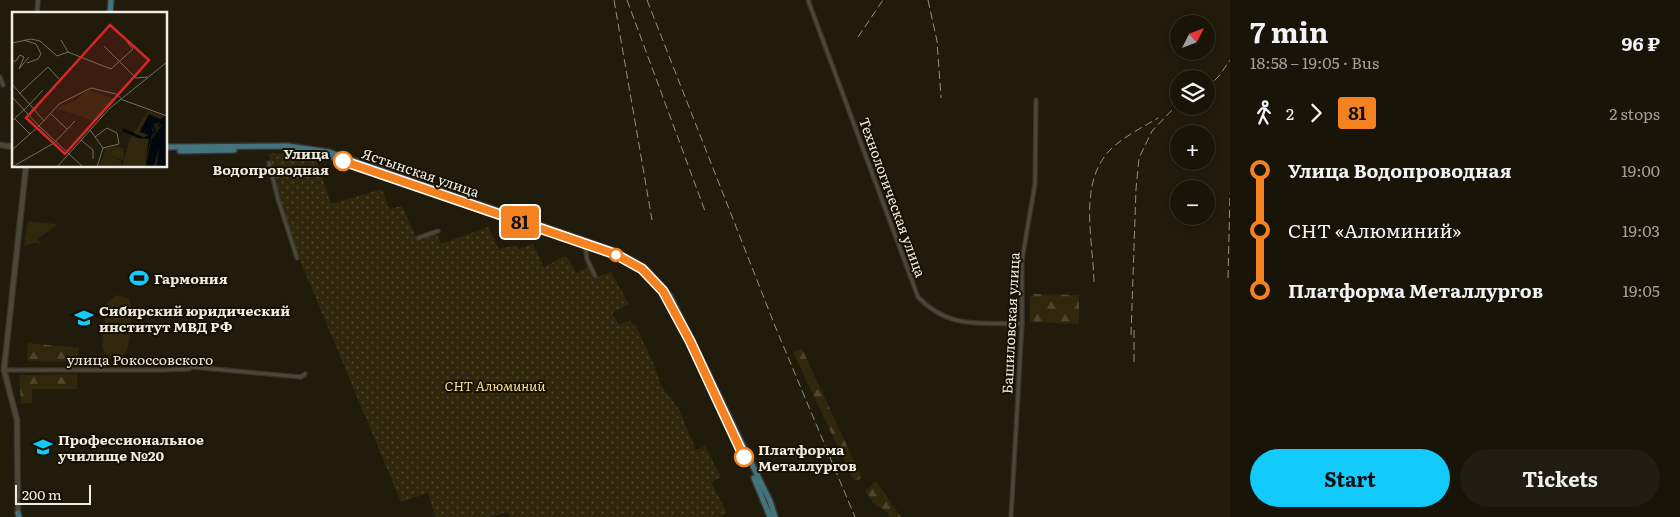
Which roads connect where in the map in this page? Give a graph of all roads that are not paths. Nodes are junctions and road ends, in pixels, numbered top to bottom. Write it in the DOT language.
graph roads {
  1 [pos="808,0"];
  2 [pos="0,77"];
  3 [pos="3,85"];
  4 [pos="1036,100"];
  5 [pos="168,149"];
  6 [pos="168,149"];
  7 [pos="269,163"];
  8 [pos="26,168"];
  9 [pos="438,231"];
  10 [pos="418,238"];
  11 [pos="585,244"];
  12 [pos="298,258"];
  13 [pos="595,276"];
  14 [pos="1022,324"];
  15 [pos="2,370"];
  16 [pos="305,374"];
  17 [pos="18,516"];
  18 [pos="768,517"];
  19 [pos="775,517"];
  20 [pos="1011,517"];
  1 -- 14 [label="street, Технологическая улица"];
  2 -- 3 [label="street"];
  4 -- 14 [label="street, Башиловская улица"];
  5 -- 11 [label="main road, Ястынская улица"];
  6 -- 19 [label="main road, Ястынская улица"];
  7 -- 12 [label="street"];
  8 -- 15 [label="main road"];
  9 -- 10 [label="street"];
  11 -- 13 [label="street"];
  11 -- 18 [label="main road, Ястынская улица"];
  14 -- 20 [label="street, Башиловская улица"];
  15 -- 16 [label="street, улица Рокоссовского"];
  15 -- 17 [label="main road"];
}
